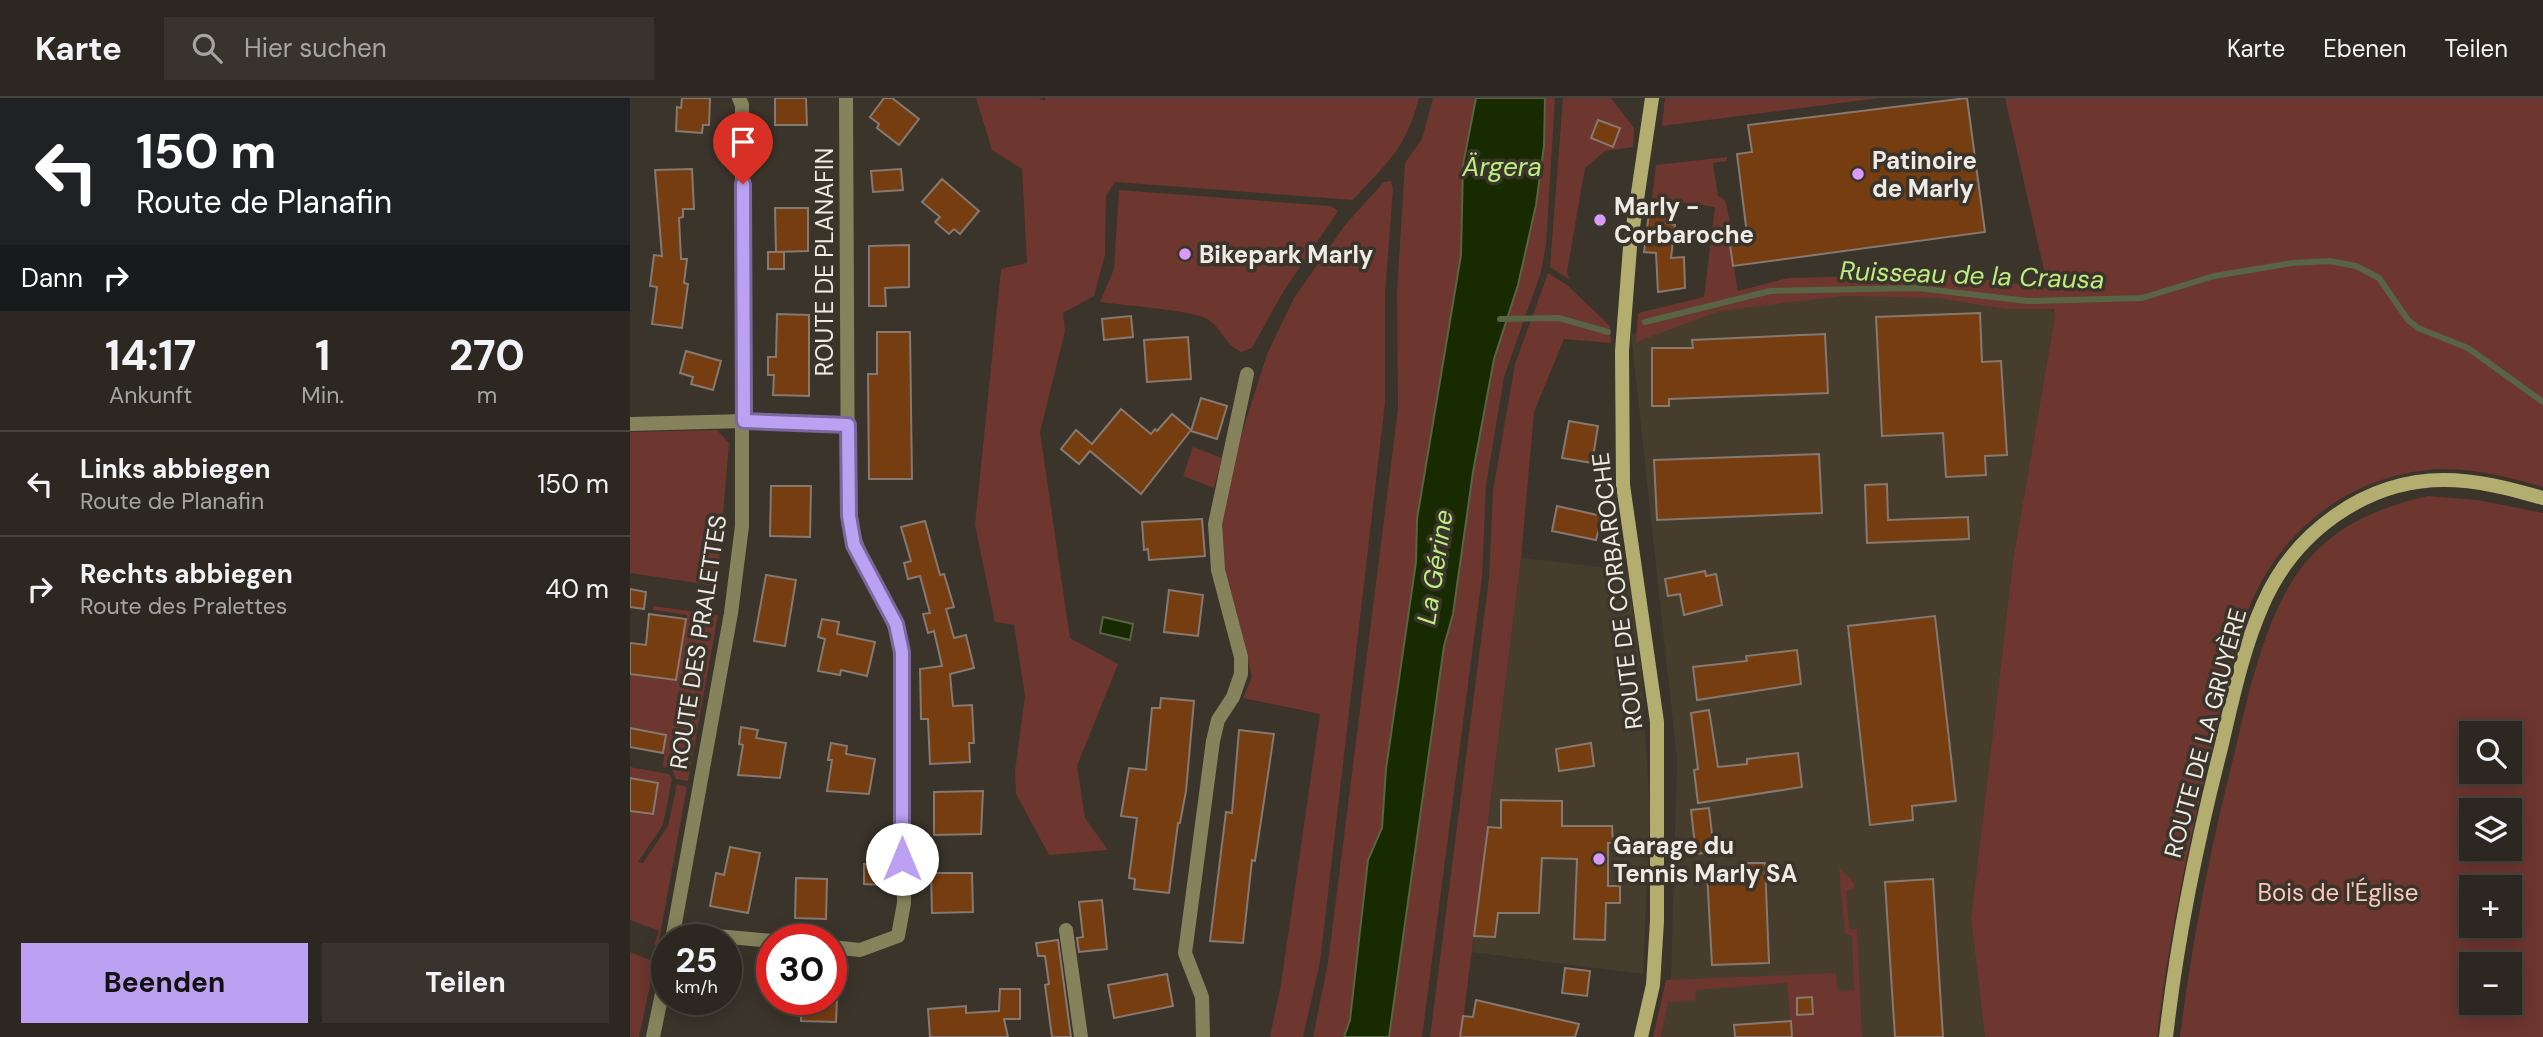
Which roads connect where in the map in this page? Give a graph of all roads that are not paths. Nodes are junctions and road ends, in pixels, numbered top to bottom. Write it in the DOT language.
graph roads {
  1 [pos="739,98"];
  2 [pos="846,98"];
  3 [pos="1652,98"];
  4 [pos="1247,374"];
  5 [pos="744,421"];
  6 [pos="630,424"];
  7 [pos="848,425"];
  8 [pos="2543,498"];
  9 [pos="675,924"];
  10 [pos="1066,930"];
  11 [pos="847,949"];
  12 [pos="658,1015"];
  13 [pos="653,1037"];
  14 [pos="1081,1037"];
  15 [pos="1203,1037"];
  16 [pos="1641,1037"];
  17 [pos="2166,1037"];
  1 -- 5 [label="street, ROUTE DES PRALETTES"];
  2 -- 7 [label="street, ROUTE DE PLANAFIN"];
  3 -- 16 [label="street, ROUTE DE CORBAROCHE"];
  4 -- 15 [label="street"];
  5 -- 6 [label="street"];
  5 -- 7 [label="street"];
  5 -- 9 [label="street, ROUTE DES PRALETTES"];
  7 -- 11 [label="street, ROUTE DE PLANAFIN"];
  8 -- 17 [label="street, ROUTE DE LA GRUYÈRE"];
  10 -- 14 [label="street"];
  12 -- 13 [label="street"];
}
